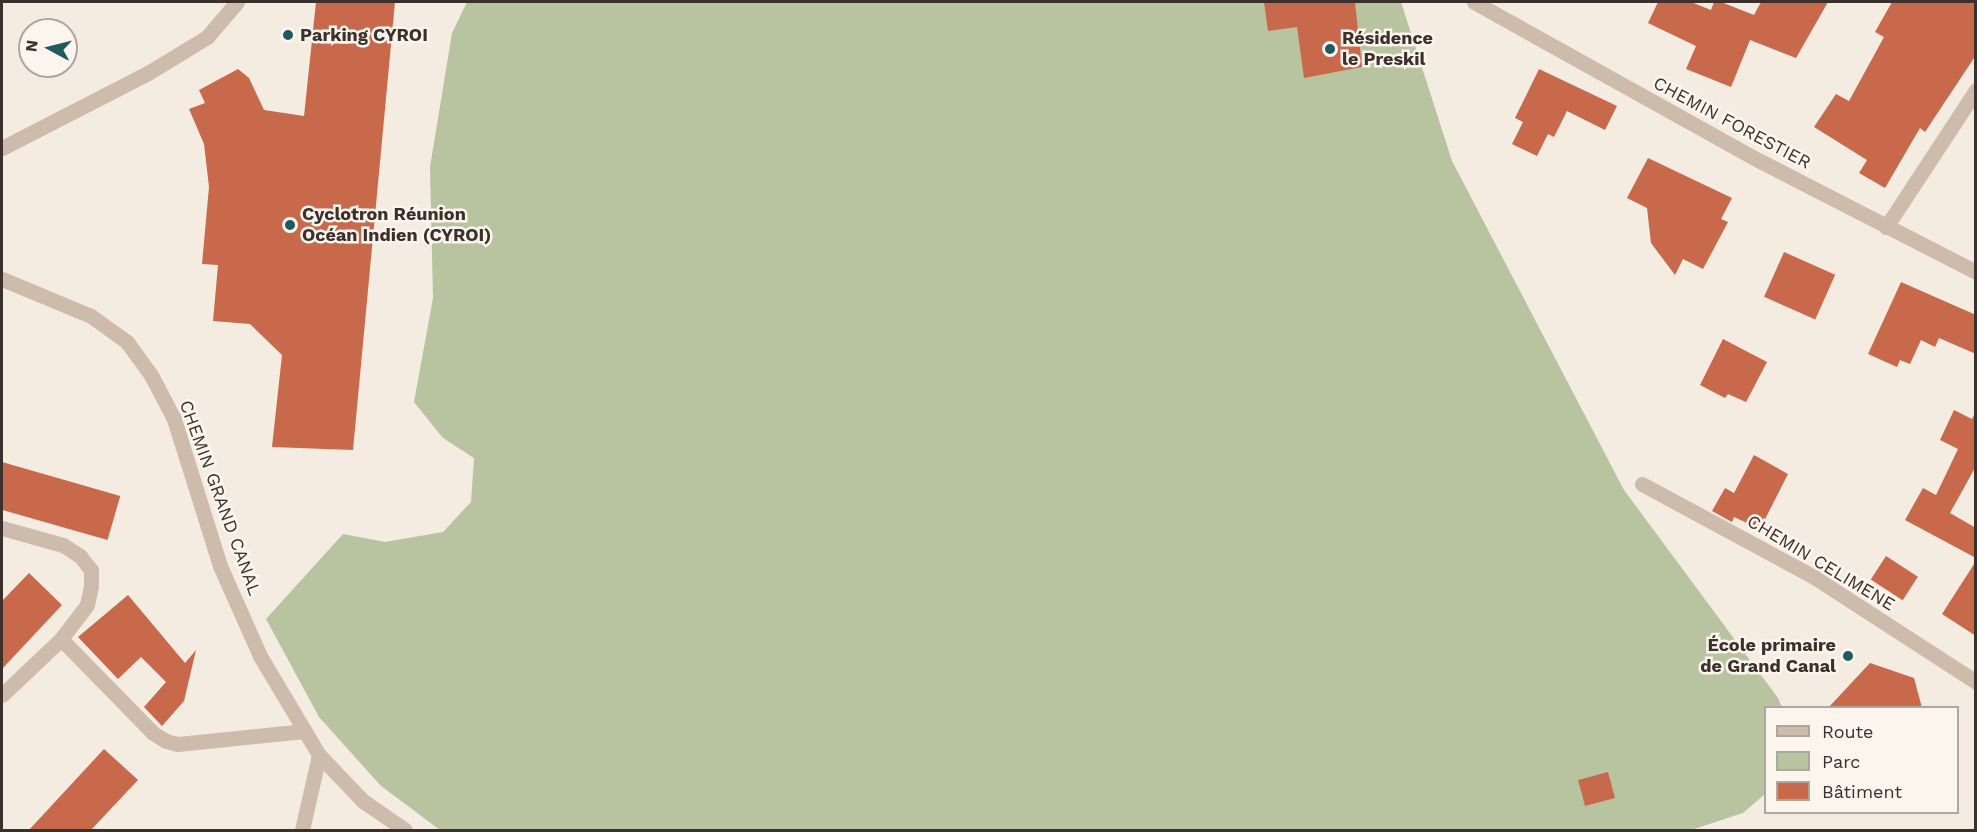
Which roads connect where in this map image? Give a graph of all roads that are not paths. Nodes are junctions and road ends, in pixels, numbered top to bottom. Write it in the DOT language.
graph roads {
  1 [pos="237,2"];
  2 [pos="1474,2"];
  3 [pos="1976,90"];
  4 [pos="2,148"];
  5 [pos="1886,227"];
  6 [pos="1976,272"];
  7 [pos="2,279"];
  8 [pos="1642,484"];
  9 [pos="2,528"];
  10 [pos="61,639"];
  11 [pos="1976,681"];
  12 [pos="2,695"];
  13 [pos="304,731"];
  14 [pos="319,755"];
  15 [pos="302,831"];
  16 [pos="405,831"];
  1 -- 4 [label="street"];
  2 -- 5 [label="street, CHEMIN FORESTIER"];
  3 -- 5 [label="street"];
  5 -- 6 [label="street, CHEMIN FORESTIER"];
  7 -- 13 [label="street, CHEMIN GRAND CANAL"];
  8 -- 11 [label="street, CHEMIN CELIMENE"];
  9 -- 10 [label="street"];
  10 -- 12 [label="street"];
  10 -- 13 [label="street"];
  13 -- 14 [label="street, CHEMIN GRAND CANAL"];
  14 -- 15 [label="street"];
  14 -- 16 [label="street, CHEMIN GRAND CANAL"];
}
